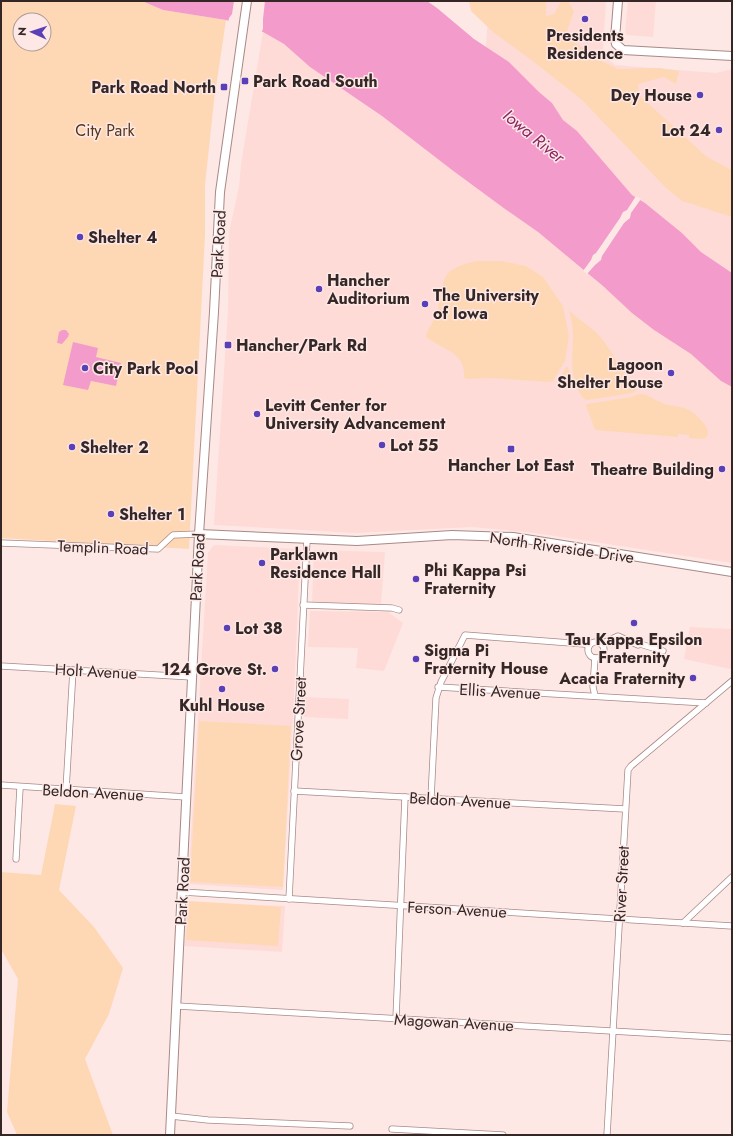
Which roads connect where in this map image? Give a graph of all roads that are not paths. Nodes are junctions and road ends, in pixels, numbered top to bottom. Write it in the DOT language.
graph roads {
  1 [pos="247,1"];
  2 [pos="618,1"];
  3 [pos="732,56"];
  4 [pos="199,534"];
  5 [pos="307,540"];
  6 [pos="1,543"];
  7 [pos="732,572"];
  8 [pos="303,605"];
  9 [pos="399,610"];
  10 [pos="601,644"];
  11 [pos="589,646"];
  12 [pos="663,651"];
  13 [pos="595,658"];
  14 [pos="1,666"];
  15 [pos="73,670"];
  16 [pos="192,677"];
  17 [pos="732,681"];
  18 [pos="438,687"];
  19 [pos="595,696"];
  20 [pos="706,703"];
  21 [pos="1,785"];
  22 [pos="20,788"];
  23 [pos="66,790"];
  24 [pos="294,791"];
  25 [pos="186,797"];
  26 [pos="405,797"];
  27 [pos="431,798"];
  28 [pos="625,809"];
  29 [pos="16,859"];
  30 [pos="732,877"];
  31 [pos="182,892"];
  32 [pos="289,899"];
  33 [pos="401,906"];
  34 [pos="619,919"];
  35 [pos="683,923"];
  36 [pos="732,926"];
  37 [pos="176,1006"];
  38 [pos="396,1018"];
  39 [pos="613,1031"];
  40 [pos="732,1038"];
  41 [pos="171,1116"];
  42 [pos="350,1126"];
  43 [pos="392,1129"];
  44 [pos="170,1135"];
  45 [pos="503,1135"];
  46 [pos="607,1135"];
  1 -- 4 [label="street, Park Road"];
  2 -- 3 [label="street"];
  4 -- 5 [label="street, North Riverside Drive"];
  4 -- 6 [label="street, Templin Road"];
  4 -- 16 [label="street, Park Road"];
  5 -- 7 [label="street, North Riverside Drive"];
  5 -- 8 [label="street, Grove Street"];
  8 -- 9 [label="street"];
  8 -- 24 [label="street, Grove Street"];
  10 -- 11 [label="street"];
  10 -- 12 [label="street"];
  10 -- 13 [label="street"];
  11 -- 13 [label="street"];
  11 -- 18 [label="street"];
  13 -- 19 [label="street"];
  14 -- 15 [label="street, Holt Avenue"];
  15 -- 16 [label="street, Holt Avenue"];
  15 -- 23 [label="street"];
  16 -- 25 [label="street, Park Road"];
  17 -- 20 [label="street, River Street"];
  18 -- 19 [label="street, Ellis Avenue"];
  18 -- 27 [label="street"];
  19 -- 20 [label="street, Ellis Avenue"];
  20 -- 28 [label="street, River Street"];
  21 -- 22 [label="street, Beldon Avenue"];
  22 -- 23 [label="street, Beldon Avenue"];
  22 -- 29 [label="street"];
  23 -- 25 [label="street, Beldon Avenue"];
  24 -- 26 [label="street, Beldon Avenue"];
  24 -- 32 [label="street, Grove Street"];
  25 -- 31 [label="street, Park Road"];
  26 -- 27 [label="street, Beldon Avenue"];
  26 -- 33 [label="street"];
  27 -- 28 [label="street, Beldon Avenue"];
  28 -- 34 [label="street, River Street"];
  30 -- 35 [label="street"];
  31 -- 32 [label="street, Ferson Avenue"];
  31 -- 37 [label="street, Park Road"];
  32 -- 33 [label="street, Ferson Avenue"];
  33 -- 34 [label="street, Ferson Avenue"];
  33 -- 38 [label="street"];
  34 -- 35 [label="street, Ferson Avenue"];
  34 -- 39 [label="street, River Street"];
  35 -- 36 [label="street, Ferson Avenue"];
  37 -- 38 [label="street, Magowan Avenue"];
  37 -- 41 [label="street, Park Road"];
  38 -- 39 [label="street, Magowan Avenue"];
  39 -- 40 [label="street, Magowan Avenue"];
  39 -- 46 [label="street, River Street"];
  41 -- 42 [label="street"];
  41 -- 44 [label="street, Park Road"];
  43 -- 45 [label="street"];
}
